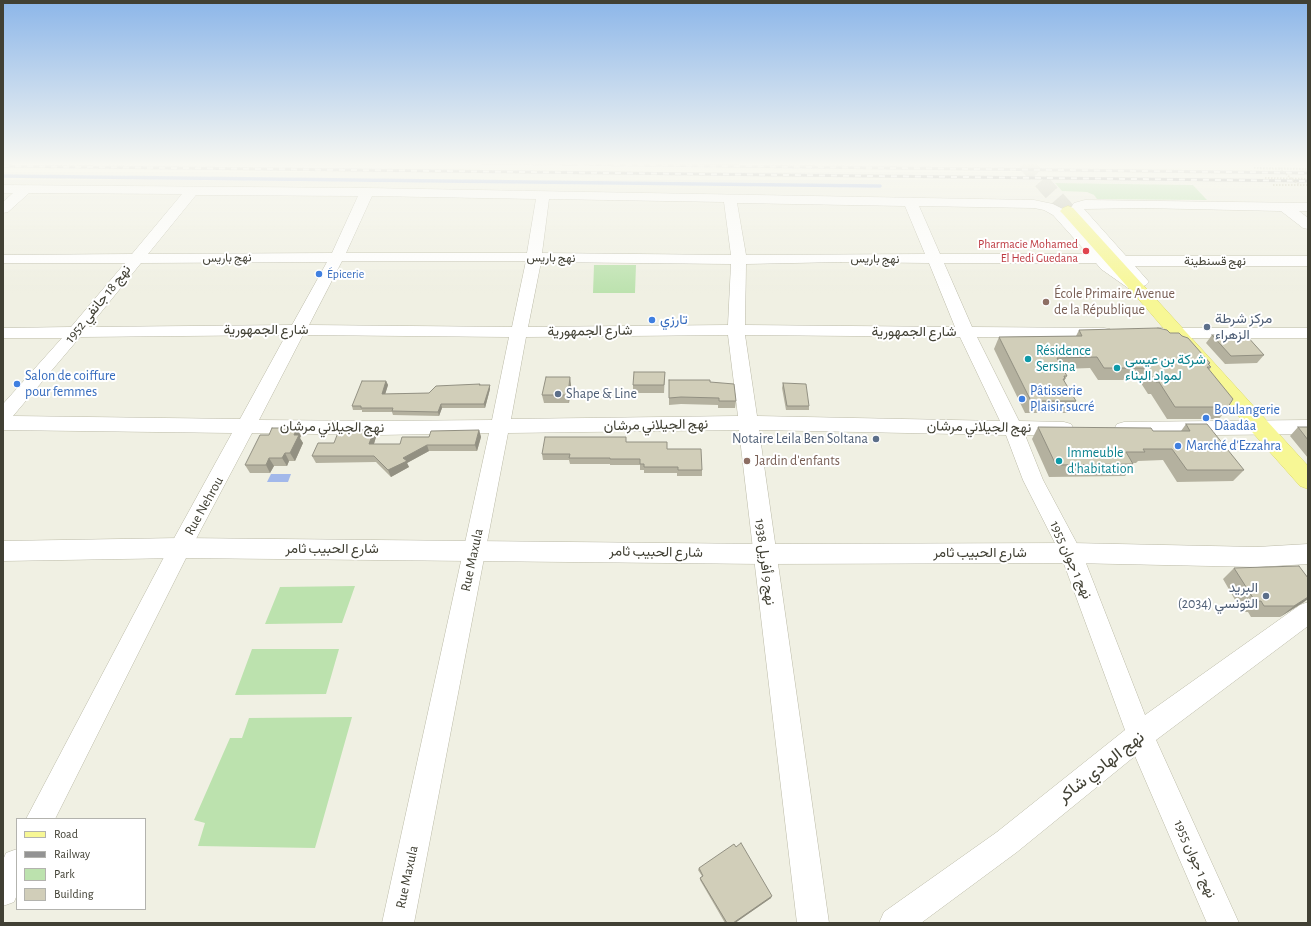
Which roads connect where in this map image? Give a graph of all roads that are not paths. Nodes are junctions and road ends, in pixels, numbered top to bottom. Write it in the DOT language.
graph roads {
  1 [pos="179,206"];
  2 [pos="360,206"];
  3 [pos="541,206"];
  4 [pos="731,206"];
  5 [pos="912,206"];
  6 [pos="1044,206"];
  7 [pos="1079,206"];
  8 [pos="1233,206"];
  9 [pos="1285,207"];
  10 [pos="1308,207"];
  11 [pos="1068,211"];
  12 [pos="1308,225"];
  13 [pos="1095,236"];
  14 [pos="337,257"];
  15 [pos="534,257"];
  16 [pos="3,259"];
  17 [pos="135,259"];
  18 [pos="1099,259"];
  19 [pos="739,260"];
  20 [pos="936,260"];
  21 [pos="1122,261"];
  22 [pos="1308,261"];
  23 [pos="1134,285"];
  24 [pos="1154,306"];
  25 [pos="300,330"];
  26 [pos="736,330"];
  27 [pos="76,332"];
  28 [pos="519,332"];
  29 [pos="966,332"];
  30 [pos="3,333"];
  31 [pos="1123,333"];
  32 [pos="1146,333"];
  33 [pos="1178,333"];
  34 [pos="1308,333"];
  35 [pos="3,416"];
  36 [pos="3,423"];
  37 [pos="748,423"];
  38 [pos="247,426"];
  39 [pos="499,427"];
  40 [pos="1013,428"];
  41 [pos="1260,428"];
  42 [pos="1308,428"];
  43 [pos="1084,429"];
  44 [pos="1108,429"];
  45 [pos="1308,480"];
  46 [pos="180,548"];
  47 [pos="3,551"];
  48 [pos="474,551"];
  49 [pos="1071,553"];
  50 [pos="764,554"];
  51 [pos="1308,554"];
  52 [pos="1308,612"];
  53 [pos="1140,735"];
  54 [pos="41,818"];
  55 [pos="16,866"];
  56 [pos="3,891"];
  57 [pos="398,923"];
  58 [pos="813,923"];
  59 [pos="895,923"];
  60 [pos="1223,923"];
  1 -- 17 [label="street, نهج 18 جانفي 1952"];
  2 -- 14 [label="street, Rue Nehrou"];
  3 -- 15 [label="street, Rue Maxula"];
  4 -- 19 [label="street, نهج 9 أفريل 1938"];
  5 -- 20 [label="street, نهج 1 جوان 1955"];
  6 -- 18 [label="street"];
  7 -- 13 [label="street"];
  8 -- 9 [label="street"];
  9 -- 10 [label="street"];
  9 -- 12 [label="street"];
  11 -- 13 [label="main road"];
  13 -- 21 [label="street"];
  13 -- 23 [label="main road"];
  14 -- 15 [label="street, نهج باريس"];
  14 -- 17 [label="street, نهج باريس"];
  14 -- 25 [label="street, Rue Nehrou"];
  15 -- 19 [label="street, نهج باريس"];
  15 -- 28 [label="street, Rue Maxula"];
  16 -- 17 [label="street, نهج باريس"];
  17 -- 27 [label="street, نهج 18 جانفي 1952"];
  18 -- 20 [label="street, نهج باريس"];
  18 -- 23 [label="street"];
  19 -- 20 [label="street, نهج باريس"];
  19 -- 26 [label="street, نهج 9 أفريل 1938"];
  20 -- 29 [label="street, نهج 1 جوان 1955"];
  21 -- 22 [label="street, نهج قسنطينة"];
  21 -- 24 [label="street"];
  23 -- 24 [label="main road"];
  24 -- 33 [label="main road"];
  25 -- 27 [label="street, شارع الجمهورية"];
  25 -- 28 [label="street, شارع الجمهورية"];
  25 -- 38 [label="street, Rue Nehrou"];
  26 -- 28 [label="street, شارع الجمهورية"];
  26 -- 29 [label="street, شارع الجمهورية"];
  26 -- 37 [label="street, نهج 9 أفريل 1938"];
  27 -- 30 [label="street, شارع الجمهورية"];
  27 -- 35 [label="street, نهج 18 جانفي 1952"];
  28 -- 39 [label="street, Rue Maxula"];
  29 -- 31 [label="street, شارع الجمهورية"];
  29 -- 40 [label="street, نهج 1 جوان 1955"];
  32 -- 33 [label="street"];
  33 -- 34 [label="street"];
  33 -- 41 [label="main road"];
  36 -- 38 [label="street, نهج الجيلاني مرشان"];
  37 -- 39 [label="street, نهج الجيلاني مرشان"];
  37 -- 40 [label="street, نهج الجيلاني مرشان"];
  37 -- 50 [label="street, نهج 9 أفريل 1938"];
  38 -- 39 [label="street, نهج الجيلاني مرشان"];
  38 -- 46 [label="street, Rue Nehrou"];
  39 -- 48 [label="street, Rue Maxula"];
  40 -- 43 [label="street, نهج الجيلاني مرشان"];
  40 -- 49 [label="street, نهج 1 جوان 1955"];
  41 -- 42 [label="street"];
  41 -- 44 [label="street"];
  41 -- 45 [label="main road"];
  46 -- 47 [label="street, شارع الحبيب ثامر"];
  46 -- 48 [label="street, شارع الحبيب ثامر"];
  46 -- 54 [label="street, Rue Nehrou"];
  48 -- 50 [label="street, شارع الحبيب ثامر"];
  48 -- 57 [label="street, Rue Maxula"];
  49 -- 50 [label="street, شارع الحبيب ثامر"];
  49 -- 51 [label="street, شارع الحبيب ثامر"];
  49 -- 53 [label="street, نهج 1 جوان 1955"];
  50 -- 58 [label="street, نهج 9 أفريل 1938"];
  52 -- 53 [label="street, نهج الهادي شاكر"];
  53 -- 59 [label="street, نهج الهادي شاكر"];
  53 -- 60 [label="street, نهج 1 جوان 1955"];
  55 -- 56 [label="street"];
}
